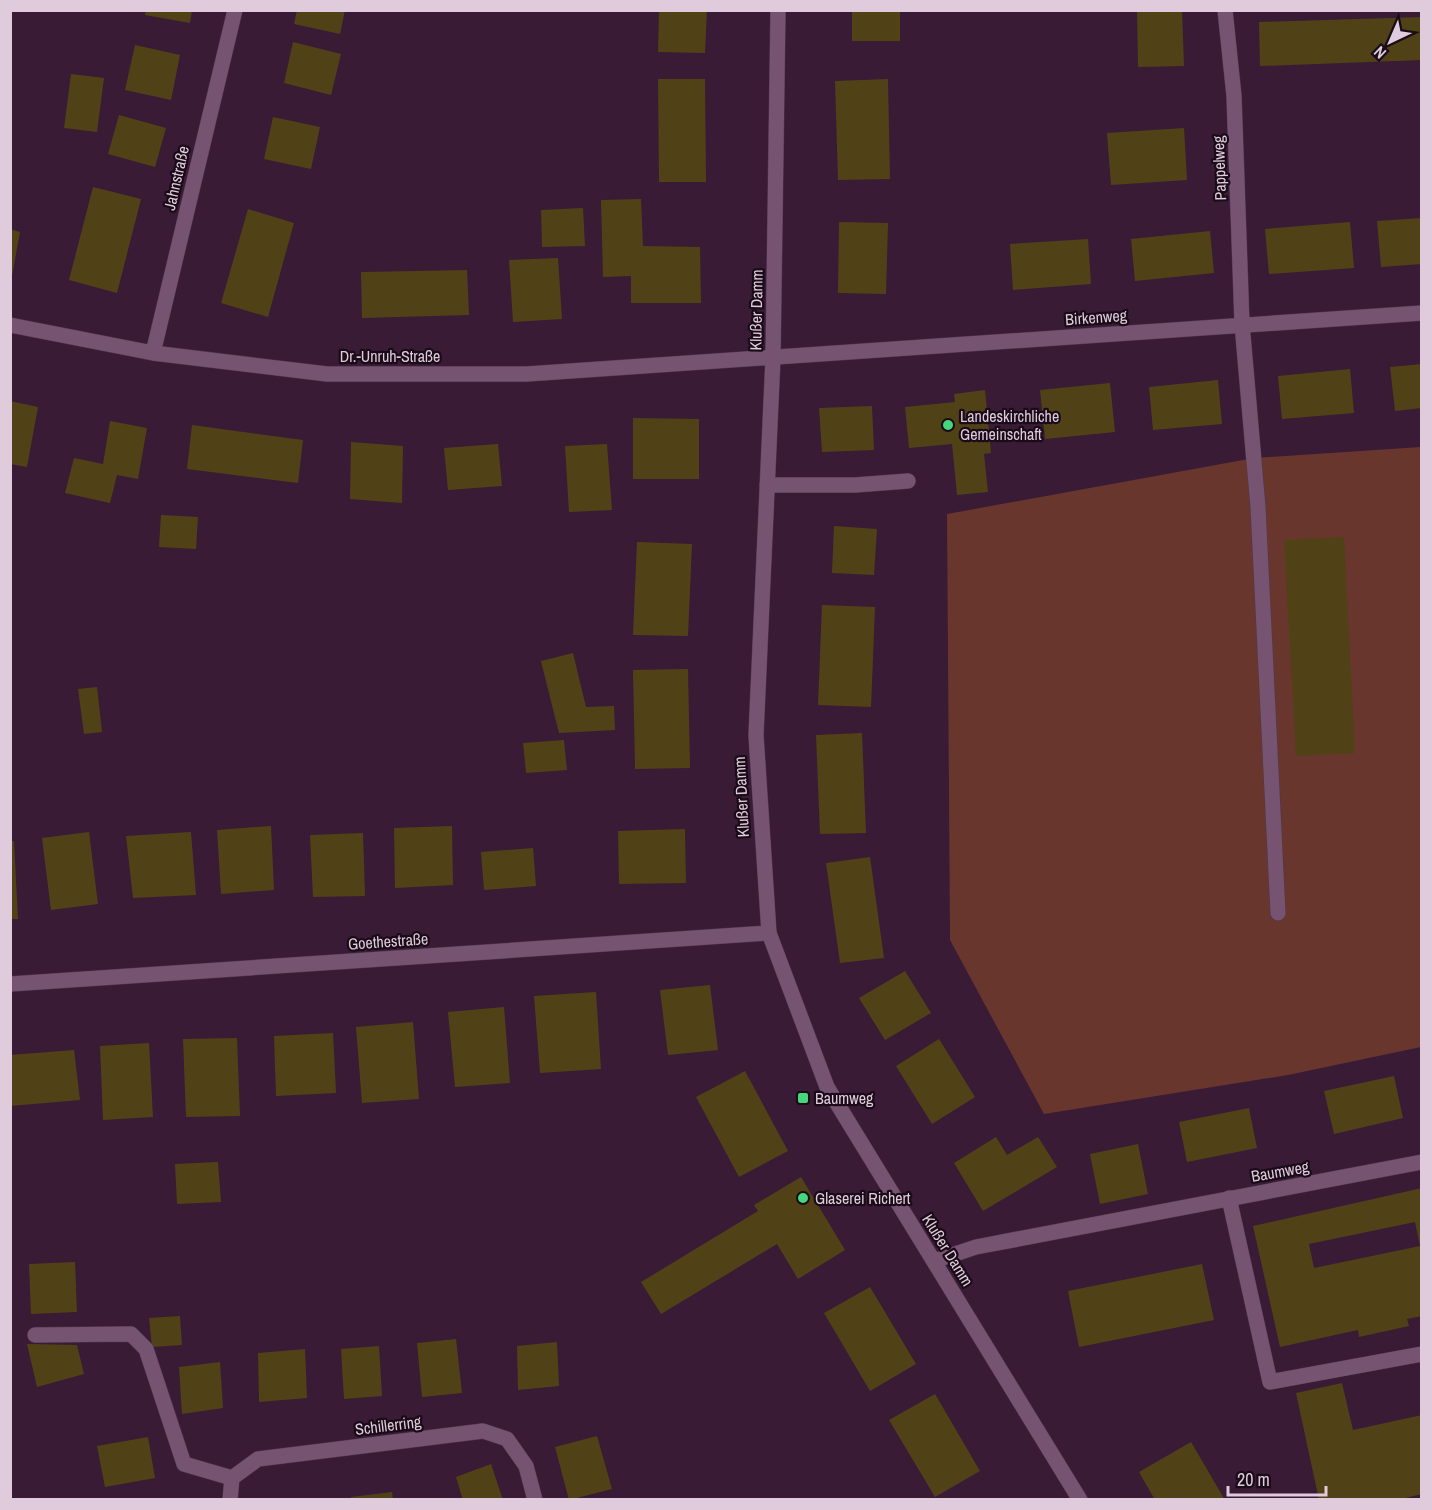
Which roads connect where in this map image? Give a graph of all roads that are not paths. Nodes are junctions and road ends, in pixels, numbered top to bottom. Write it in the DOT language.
graph roads {
  1 [pos="235,10"];
  2 [pos="778,10"];
  3 [pos="1225,10"];
  4 [pos="1422,313"];
  5 [pos="1242,324"];
  6 [pos="10,325"];
  7 [pos="153,353"];
  8 [pos="773,358"];
  9 [pos="908,481"];
  10 [pos="767,485"];
  11 [pos="1278,913"];
  12 [pos="769,933"];
  13 [pos="10,984"];
  14 [pos="1422,1162"];
  15 [pos="1229,1198"];
  16 [pos="934,1261"];
  17 [pos="35,1335"];
  18 [pos="1422,1354"];
  19 [pos="232,1478"];
  20 [pos="230,1500"];
  21 [pos="535,1500"];
  22 [pos="1080,1500"];
  1 -- 7 [label="street, Jahnstraße"];
  2 -- 8 [label="street, Klußer Damm"];
  3 -- 5 [label="street, Pappelweg"];
  4 -- 5 [label="street, Birkenweg"];
  5 -- 8 [label="street, Birkenweg"];
  5 -- 11 [label="street, Pappelweg"];
  6 -- 7 [label="street, Dr.-Unruh-Straße"];
  7 -- 8 [label="street, Dr.-Unruh-Straße"];
  8 -- 10 [label="street, Klußer Damm"];
  9 -- 10 [label="street"];
  10 -- 12 [label="street, Klußer Damm"];
  12 -- 13 [label="street, Goethestraße"];
  12 -- 16 [label="street, Klußer Damm"];
  14 -- 15 [label="street, Baumweg"];
  15 -- 16 [label="street, Baumweg"];
  15 -- 18 [label="street"];
  16 -- 22 [label="street, Klußer Damm"];
  17 -- 19 [label="street"];
  19 -- 20 [label="street"];
  19 -- 21 [label="street, Schillerring"];
}
